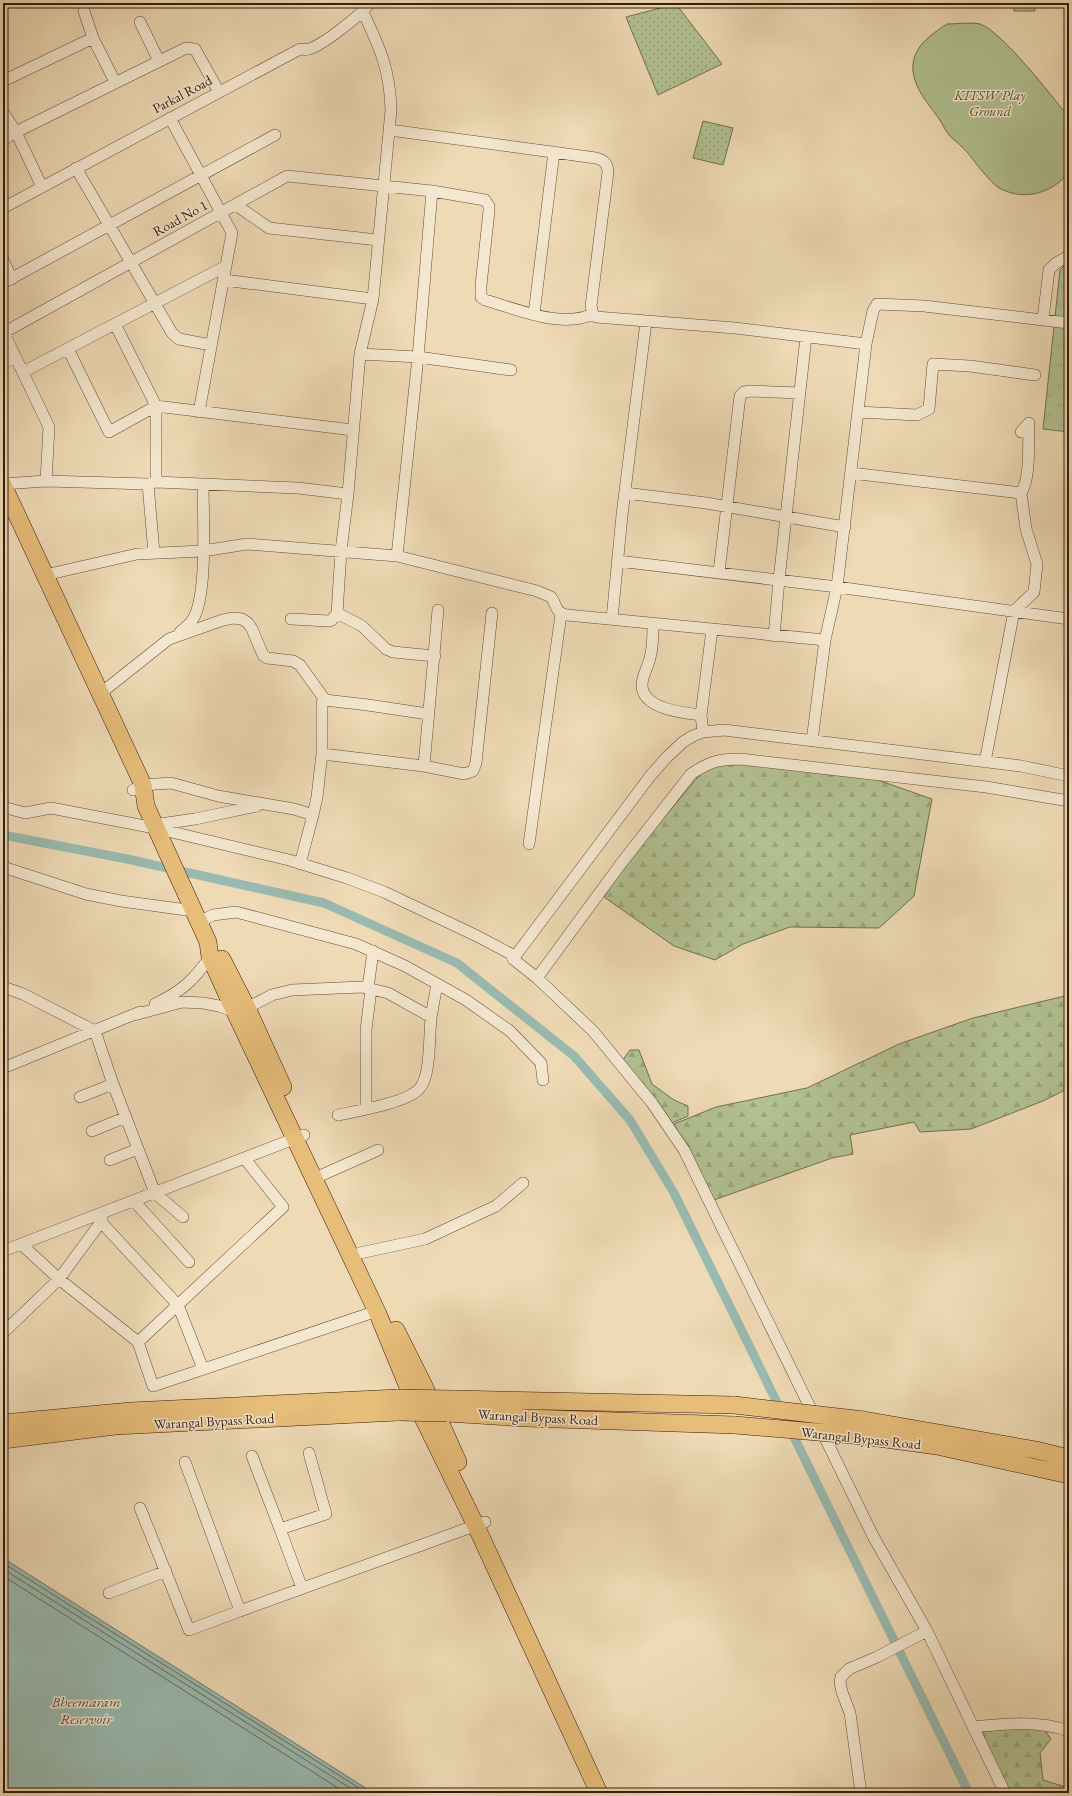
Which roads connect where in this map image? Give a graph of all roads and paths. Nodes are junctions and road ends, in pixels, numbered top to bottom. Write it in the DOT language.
graph roads {
  1 [pos="367,7"];
  2 [pos="84,11"];
  3 [pos="140,22"];
  4 [pos="93,38"];
  5 [pos="159,61"];
  6 [pos="3,81"];
  7 [pos="115,82"];
  8 [pos="219,92"];
  9 [pos="3,114"];
  10 [pos="170,118"];
  11 [pos="390,130"];
  12 [pos="16,132"];
  13 [pos="275,135"];
  14 [pos="3,140"];
  15 [pos="554,152"];
  16 [pos="76,168"];
  17 [pos="201,175"];
  18 [pos="384,186"];
  19 [pos="42,187"];
  20 [pos="432,191"];
  21 [pos="236,205"];
  22 [pos="3,208"];
  23 [pos="221,212"];
  24 [pos="109,226"];
  25 [pos="378,240"];
  26 [pos="1069,256"];
  27 [pos="3,260"];
  28 [pos="130,263"];
  29 [pos="226,266"];
  30 [pos="224,280"];
  31 [pos="8,281"];
  32 [pos="373,299"];
  33 [pos="154,304"];
  34 [pos="534,314"];
  35 [pos="593,314"];
  36 [pos="1043,319"];
  37 [pos="646,322"];
  38 [pos="1069,323"];
  39 [pos="115,324"];
  40 [pos="3,332"];
  41 [pos="806,337"];
  42 [pos="866,344"];
  43 [pos="211,345"];
  44 [pos="68,349"];
  45 [pos="360,354"];
  46 [pos="15,357"];
  47 [pos="418,357"];
  48 [pos="3,363"];
  49 [pos="511,370"];
  50 [pos="23,372"];
  51 [pos="1035,375"];
  52 [pos="799,393"];
  53 [pos="156,406"];
  54 [pos="199,412"];
  55 [pos="858,412"];
  56 [pos="353,430"];
  57 [pos="1021,432"];
  58 [pos="851,473"];
  59 [pos="46,481"];
  60 [pos="152,483"];
  61 [pos="203,484"];
  62 [pos="3,485"];
  63 [pos="625,493"];
  64 [pos="1021,493"];
  65 [pos="348,494"];
  66 [pos="726,506"];
  67 [pos="3,511"];
  68 [pos="786,518"];
  69 [pos="845,527"];
  70 [pos="204,551"];
  71 [pos="341,551"];
  72 [pos="154,553"];
  73 [pos="397,556"];
  74 [pos="618,561"];
  75 [pos="719,572"];
  76 [pos="45,575"];
  77 [pos="779,580"];
  78 [pos="837,587"];
  79 [pos="438,610"];
  80 [pos="1014,611"];
  81 [pos="337,613"];
  82 [pos="492,613"];
  83 [pos="562,614"];
  84 [pos="291,619"];
  85 [pos="612,619"];
  86 [pos="1069,619"];
  87 [pos="653,624"];
  88 [pos="712,630"];
  89 [pos="176,635"];
  90 [pos="774,636"];
  91 [pos="825,640"];
  92 [pos="435,656"];
  93 [pos="101,694"];
  94 [pos="325,700"];
  95 [pos="428,714"];
  96 [pos="701,715"];
  97 [pos="703,732"];
  98 [pos="812,741"];
  99 [pos="322,754"];
  100 [pos="985,762"];
  101 [pos="424,766"];
  102 [pos="1069,776"];
  103 [pos="138,788"];
  104 [pos="1069,801"];
  105 [pos="263,804"];
  106 [pos="3,808"];
  107 [pos="313,815"];
  108 [pos="155,829"];
  109 [pos="529,844"];
  110 [pos="300,864"];
  111 [pos="3,867"];
  112 [pos="194,910"];
  113 [pos="209,950"];
  114 [pos="373,951"];
  115 [pos="513,958"];
  116 [pos="537,978"];
  117 [pos="437,984"];
  118 [pos="3,987"];
  119 [pos="370,988"];
  120 [pos="241,1010"];
  121 [pos="134,1015"];
  122 [pos="431,1017"];
  123 [pos="95,1031"];
  124 [pos="3,1068"];
  125 [pos="543,1080"];
  126 [pos="113,1084"];
  127 [pos="80,1097"];
  128 [pos="366,1109"];
  129 [pos="338,1115"];
  130 [pos="126,1117"];
  131 [pos="92,1131"];
  132 [pos="299,1137"];
  133 [pos="138,1150"];
  134 [pos="378,1150"];
  135 [pos="245,1159"];
  136 [pos="110,1160"];
  137 [pos="322,1175"];
  138 [pos="523,1184"];
  139 [pos="155,1193"];
  140 [pos="134,1201"];
  141 [pos="102,1217"];
  142 [pos="183,1217"];
  143 [pos="21,1244"];
  144 [pos="3,1251"];
  145 [pos="360,1254"];
  146 [pos="189,1262"];
  147 [pos="59,1279"];
  148 [pos="178,1305"];
  149 [pos="377,1311"];
  150 [pos="3,1333"];
  151 [pos="138,1342"];
  152 [pos="203,1369"];
  153 [pos="398,1405"];
  154 [pos="451,1406"];
  155 [pos="3,1423"];
  156 [pos="864,1428"];
  157 [pos="3,1440"];
  158 [pos="309,1453"];
  159 [pos="252,1456"];
  160 [pos="1069,1458"];
  161 [pos="185,1462"];
  162 [pos="1069,1475"];
  163 [pos="140,1508"];
  164 [pos="481,1524"];
  165 [pos="280,1530"];
  166 [pos="166,1571"];
  167 [pos="302,1588"];
  168 [pos="109,1593"];
  169 [pos="240,1611"];
  170 [pos="927,1631"];
  171 [pos="973,1727"];
  172 [pos="1069,1731"];
  173 [pos="599,1793"];
  174 [pos="610,1793"];
  175 [pos="861,1793"];
  176 [pos="1005,1793"];
  1 -- 8 [label="street, Parkal Road"];
  1 -- 11 [label="street"];
  2 -- 4 [label="street"];
  3 -- 5 [label="street"];
  4 -- 6 [label="street"];
  4 -- 7 [label="street"];
  5 -- 7 [label="street"];
  5 -- 8 [label="street"];
  7 -- 12 [label="street"];
  8 -- 10 [label="street, Parkal Road"];
  9 -- 12 [label="street"];
  10 -- 16 [label="street, Parkal Road"];
  10 -- 17 [label="street"];
  11 -- 15 [label="street"];
  11 -- 18 [label="street"];
  12 -- 14 [label="street"];
  12 -- 19 [label="street"];
  13 -- 17 [label="street"];
  15 -- 34 [label="street"];
  15 -- 35 [label="street"];
  16 -- 19 [label="street, Parkal Road"];
  16 -- 24 [label="street"];
  17 -- 23 [label="street"];
  17 -- 24 [label="street"];
  18 -- 20 [label="street, Road No 1"];
  18 -- 21 [label="street, Road No 1"];
  18 -- 25 [label="street"];
  19 -- 22 [label="street, Parkal Road"];
  20 -- 34 [label="street, Road No 1"];
  20 -- 47 [label="street"];
  21 -- 23 [label="street, Road No 1"];
  21 -- 25 [label="street"];
  23 -- 28 [label="street, Road No 1"];
  23 -- 29 [label="street"];
  24 -- 28 [label="street"];
  24 -- 31 [label="street"];
  25 -- 32 [label="street"];
  26 -- 36 [label="street"];
  27 -- 31 [label="street"];
  28 -- 33 [label="street"];
  28 -- 40 [label="street, Road No 1"];
  29 -- 30 [label="street"];
  29 -- 33 [label="street"];
  30 -- 32 [label="street"];
  30 -- 43 [label="street"];
  32 -- 45 [label="street"];
  33 -- 39 [label="street"];
  33 -- 43 [label="street"];
  34 -- 35 [label="street"];
  35 -- 37 [label="street"];
  36 -- 38 [label="street"];
  36 -- 42 [label="street"];
  37 -- 41 [label="street"];
  37 -- 63 [label="street"];
  39 -- 44 [label="street"];
  39 -- 53 [label="street"];
  40 -- 46 [label="street"];
  41 -- 42 [label="street"];
  41 -- 52 [label="street"];
  42 -- 55 [label="street"];
  43 -- 54 [label="street"];
  44 -- 50 [label="street"];
  44 -- 53 [label="street"];
  45 -- 47 [label="street"];
  45 -- 56 [label="street"];
  46 -- 48 [label="street"];
  46 -- 50 [label="street"];
  47 -- 49 [label="street"];
  47 -- 73 [label="street"];
  50 -- 59 [label="street"];
  51 -- 55 [label="street"];
  52 -- 66 [label="street"];
  52 -- 68 [label="street"];
  53 -- 54 [label="street"];
  53 -- 60 [label="street"];
  54 -- 56 [label="street"];
  55 -- 58 [label="street"];
  56 -- 65 [label="street"];
  57 -- 64 [label="street"];
  58 -- 64 [label="street"];
  58 -- 69 [label="street"];
  59 -- 60 [label="street"];
  59 -- 62 [label="street"];
  60 -- 61 [label="street"];
  60 -- 72 [label="street"];
  61 -- 65 [label="street"];
  61 -- 70 [label="street"];
  62 -- 76 [label="highway"];
  63 -- 66 [label="street"];
  63 -- 74 [label="street"];
  64 -- 80 [label="street"];
  65 -- 71 [label="street"];
  66 -- 68 [label="street"];
  66 -- 75 [label="street"];
  67 -- 103 [label="highway"];
  68 -- 69 [label="street"];
  68 -- 77 [label="street"];
  69 -- 78 [label="street"];
  70 -- 71 [label="street"];
  70 -- 72 [label="street"];
  70 -- 89 [label="street"];
  71 -- 73 [label="street"];
  71 -- 81 [label="street"];
  72 -- 76 [label="street"];
  73 -- 83 [label="street"];
  74 -- 75 [label="street"];
  74 -- 85 [label="street"];
  75 -- 77 [label="street"];
  76 -- 93 [label="highway"];
  77 -- 78 [label="street"];
  77 -- 90 [label="street"];
  78 -- 80 [label="street"];
  78 -- 91 [label="street"];
  79 -- 92 [label="street"];
  80 -- 86 [label="street"];
  80 -- 100 [label="street"];
  81 -- 84 [label="street"];
  81 -- 92 [label="street"];
  82 -- 101 [label="street"];
  83 -- 85 [label="street"];
  83 -- 109 [label="street"];
  85 -- 87 [label="street"];
  87 -- 88 [label="street"];
  87 -- 96 [label="street"];
  88 -- 90 [label="street"];
  88 -- 96 [label="street"];
  89 -- 93 [label="street"];
  89 -- 94 [label="street"];
  90 -- 91 [label="street"];
  91 -- 98 [label="street"];
  92 -- 95 [label="street"];
  93 -- 103 [label="highway"];
  94 -- 95 [label="street"];
  94 -- 99 [label="street"];
  95 -- 101 [label="street"];
  96 -- 97 [label="street"];
  97 -- 98 [label="street"];
  97 -- 115 [label="street"];
  98 -- 100 [label="street"];
  99 -- 101 [label="street"];
  99 -- 107 [label="street"];
  100 -- 102 [label="street"];
  103 -- 105 [label="street"];
  103 -- 108 [label="highway"];
  104 -- 116 [label="street"];
  105 -- 107 [label="street"];
  105 -- 108 [label="street"];
  106 -- 108 [label="street"];
  107 -- 110 [label="street"];
  108 -- 110 [label="street"];
  108 -- 112 [label="highway"];
  110 -- 115 [label="street"];
  111 -- 112 [label="street"];
  112 -- 113 [label="highway"];
  112 -- 114 [label="street"];
  113 -- 120 [label="highway"];
  113 -- 121 [label="street"];
  114 -- 117 [label="street"];
  114 -- 119 [label="street"];
  115 -- 116 [label="street"];
  116 -- 170 [label="street"];
  117 -- 122 [label="street"];
  117 -- 125 [label="street"];
  118 -- 123 [label="street"];
  119 -- 120 [label="street"];
  119 -- 122 [label="street"];
  119 -- 128 [label="street"];
  120 -- 121 [label="street"];
  120 -- 132 [label="highway"];
  121 -- 123 [label="street"];
  122 -- 128 [label="street"];
  123 -- 124 [label="street"];
  123 -- 126 [label="street"];
  126 -- 127 [label="street"];
  126 -- 130 [label="street"];
  128 -- 129 [label="street"];
  130 -- 131 [label="street"];
  130 -- 133 [label="street"];
  132 -- 135 [label="street"];
  132 -- 137 [label="highway"];
  132 -- 149 [label="highway"];
  133 -- 136 [label="street"];
  133 -- 139 [label="street"];
  134 -- 137 [label="street"];
  135 -- 139 [label="street"];
  135 -- 148 [label="street"];
  137 -- 145 [label="highway"];
  138 -- 145 [label="street"];
  139 -- 140 [label="street"];
  139 -- 142 [label="street"];
  140 -- 141 [label="street"];
  140 -- 146 [label="street"];
  141 -- 143 [label="street"];
  141 -- 147 [label="street"];
  141 -- 148 [label="street"];
  143 -- 144 [label="street"];
  143 -- 147 [label="street"];
  145 -- 164 [label="highway"];
  147 -- 150 [label="street"];
  147 -- 151 [label="street"];
  148 -- 151 [label="street"];
  148 -- 152 [label="street"];
  149 -- 152 [label="street"];
  149 -- 164 [label="highway"];
  151 -- 152 [label="street"];
  153 -- 154 [label="highway, Warangal Bypass Road, bridge"];
  153 -- 155 [label="highway, Warangal Bypass Road"];
  153 -- 157 [label="highway, Warangal Bypass Road"];
  154 -- 156 [label="highway, Warangal Bypass Road, bridge"];
  154 -- 156 [label="highway, Warangal Bypass Road, bridge"];
  156 -- 160 [label="highway"];
  156 -- 162 [label="highway, Warangal Bypass Road"];
  158 -- 165 [label="street"];
  159 -- 165 [label="street"];
  161 -- 169 [label="street"];
  163 -- 166 [label="street"];
  164 -- 167 [label="street"];
  164 -- 173 [label="highway"];
  164 -- 174 [label="highway"];
  165 -- 167 [label="street"];
  166 -- 168 [label="street"];
  166 -- 169 [label="street"];
  167 -- 169 [label="street"];
  170 -- 171 [label="street"];
  170 -- 175 [label="street"];
  171 -- 172 [label="street"];
  171 -- 176 [label="street"];
}
